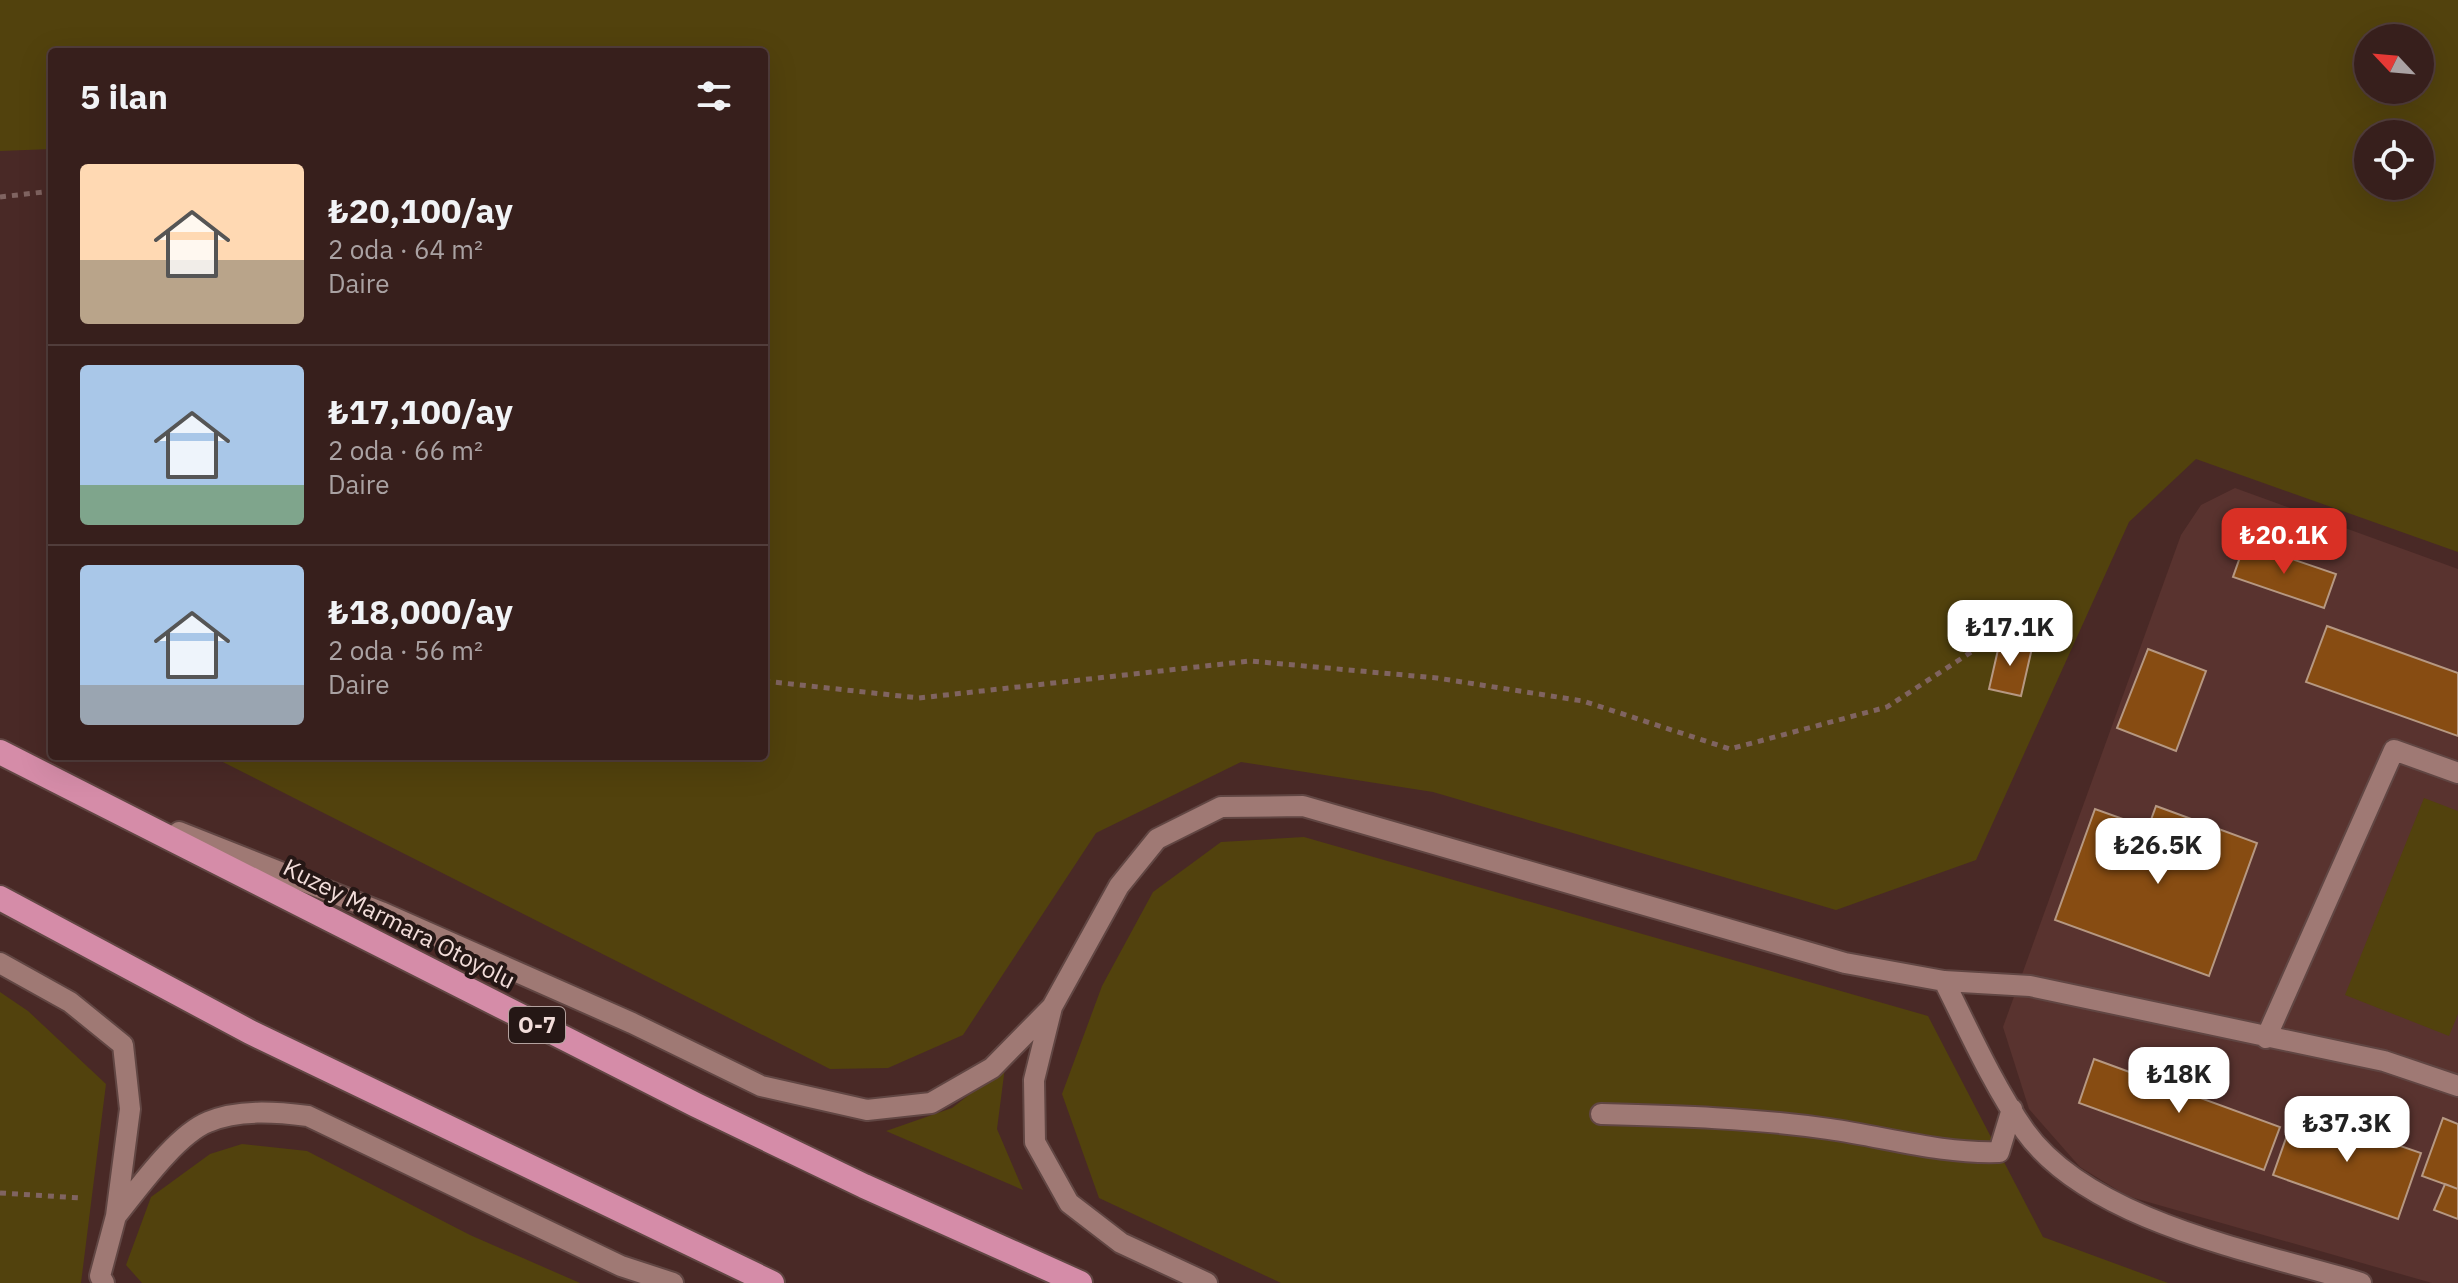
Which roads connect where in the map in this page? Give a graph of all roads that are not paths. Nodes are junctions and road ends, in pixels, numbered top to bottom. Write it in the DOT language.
graph roads {
  1 [pos="0,752"];
  2 [pos="2458,773"];
  3 [pos="69,788"];
  4 [pos="0,898"];
  5 [pos="0,963"];
  6 [pos="1944,981"];
  7 [pos="1052,1007"];
  8 [pos="2266,1038"];
  9 [pos="2458,1086"];
  10 [pos="2012,1109"];
  11 [pos="1601,1114"];
  12 [pos="116,1216"];
  13 [pos="104,1283"];
  14 [pos="673,1283"];
  15 [pos="772,1283"];
  16 [pos="1080,1283"];
  17 [pos="1207,1283"];
  18 [pos="2361,1283"];
  1 -- 3 [label="highway, Kuzey Marmara Otoyolu / O-7"];
  2 -- 8 [label="lane"];
  3 -- 7 [label="lane"];
  3 -- 16 [label="highway, Kuzey Marmara Otoyolu / O-7"];
  4 -- 15 [label="highway"];
  5 -- 12 [label="lane"];
  6 -- 7 [label="lane"];
  6 -- 8 [label="lane"];
  6 -- 10 [label="lane"];
  7 -- 17 [label="lane"];
  8 -- 9 [label="lane"];
  10 -- 11 [label="lane"];
  10 -- 18 [label="lane"];
  12 -- 13 [label="lane"];
  12 -- 14 [label="lane"];
}
